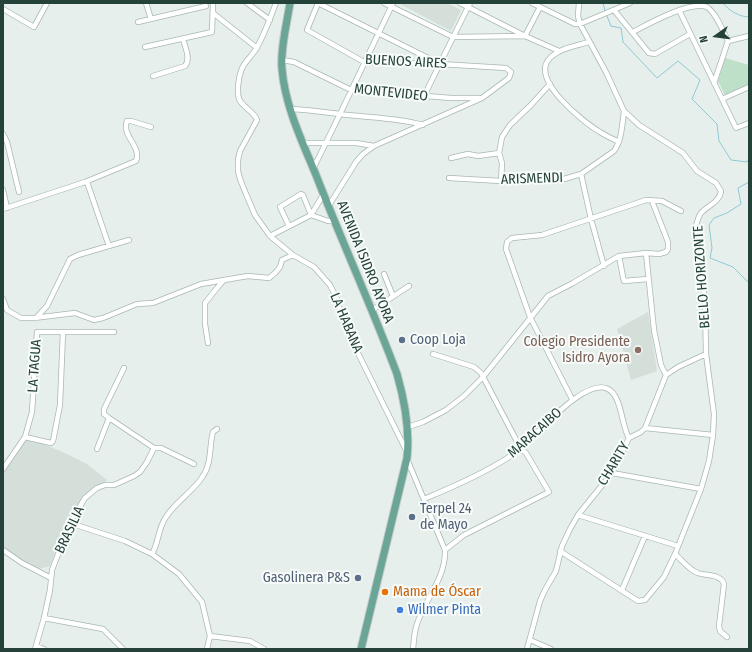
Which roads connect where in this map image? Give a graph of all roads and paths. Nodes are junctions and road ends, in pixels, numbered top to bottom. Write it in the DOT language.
graph roads {
  1 [pos="39,3"];
  2 [pos="146,3"];
  3 [pos="213,3"];
  4 [pos="247,3"];
  5 [pos="276,3"];
  6 [pos="290,3"];
  7 [pos="318,3"];
  8 [pos="384,3"];
  9 [pos="460,3"];
  10 [pos="532,3"];
  11 [pos="579,3"];
  12 [pos="630,3"];
  13 [pos="46,5"];
  14 [pos="392,5"];
  15 [pos="469,5"];
  16 [pos="195,6"];
  17 [pos="206,6"];
  18 [pos="540,7"];
  19 [pos="3,9"];
  20 [pos="614,10"];
  21 [pos="678,10"];
  22 [pos="213,13"];
  23 [pos="151,19"];
  24 [pos="270,20"];
  25 [pos="138,22"];
  26 [pos="580,24"];
  27 [pos="633,32"];
  28 [pos="379,34"];
  29 [pos="690,34"];
  30 [pos="525,36"];
  31 [pos="749,36"];
  32 [pos="453,37"];
  33 [pos="183,39"];
  34 [pos="728,41"];
  35 [pos="589,42"];
  36 [pos="145,47"];
  37 [pos="257,48"];
  38 [pos="559,51"];
  39 [pos="282,60"];
  40 [pos="364,62"];
  41 [pos="440,64"];
  42 [pos="153,76"];
  43 [pos="714,83"];
  44 [pos="550,84"];
  45 [pos="749,88"];
  46 [pos="351,90"];
  47 [pos="424,96"];
  48 [pos="482,98"];
  49 [pos="722,99"];
  50 [pos="291,109"];
  51 [pos="624,112"];
  52 [pos="340,114"];
  53 [pos="749,123"];
  54 [pos="423,125"];
  55 [pos="150,127"];
  56 [pos="3,134"];
  57 [pos="619,142"];
  58 [pos="303,143"];
  59 [pos="326,144"];
  60 [pos="374,146"];
  61 [pos="499,153"];
  62 [pos="451,158"];
  63 [pos="313,169"];
  64 [pos="581,174"];
  65 [pos="449,178"];
  66 [pos="501,181"];
  67 [pos="87,182"];
  68 [pos="3,190"];
  69 [pos="19,192"];
  70 [pos="323,195"];
  71 [pos="652,201"];
  72 [pos="328,207"];
  73 [pos="5,208"];
  74 [pos="681,211"];
  75 [pos="311,215"];
  76 [pos="591,219"];
  77 [pos="334,221"];
  78 [pos="289,226"];
  79 [pos="270,236"];
  80 [pos="129,240"];
  81 [pos="108,246"];
  82 [pos="646,252"];
  83 [pos="293,255"];
  84 [pos="619,256"];
  85 [pos="604,266"];
  86 [pos="384,274"];
  87 [pos="648,279"];
  88 [pos="224,280"];
  89 [pos="409,286"];
  90 [pos="393,296"];
  91 [pos="3,299"];
  92 [pos="371,311"];
  93 [pos="530,317"];
  94 [pos="35,318"];
  95 [pos="63,332"];
  96 [pos="114,332"];
  97 [pos="208,343"];
  98 [pos="433,354"];
  99 [pos="706,354"];
  100 [pos="124,368"];
  101 [pos="666,375"];
  102 [pos="483,376"];
  103 [pos="572,399"];
  104 [pos="109,418"];
  105 [pos="408,428"];
  106 [pos="645,428"];
  107 [pos="217,429"];
  108 [pos="713,435"];
  109 [pos="25,437"];
  110 [pos="629,438"];
  111 [pos="154,448"];
  112 [pos="97,449"];
  113 [pos="520,449"];
  114 [pos="407,456"];
  115 [pos="194,464"];
  116 [pos="3,469"];
  117 [pos="612,473"];
  118 [pos="701,490"];
  119 [pos="424,498"];
  120 [pos="578,515"];
  121 [pos="70,523"];
  122 [pos="645,536"];
  123 [pos="678,546"];
  124 [pos="3,550"];
  125 [pos="445,550"];
  126 [pos="560,551"];
  127 [pos="152,554"];
  128 [pos="675,554"];
  129 [pos="51,578"];
  130 [pos="622,590"];
  131 [pos="44,618"];
  132 [pos="210,636"];
  133 [pos="727,637"];
  134 [pos="530,640"];
  135 [pos="35,648"];
  136 [pos="44,649"];
  137 [pos="123,649"];
  138 [pos="207,649"];
  139 [pos="264,649"];
  140 [pos="361,649"];
  141 [pos="413,649"];
  142 [pos="528,649"];
  143 [pos="551,649"];
  1 -- 13 [label="street"];
  2 -- 23 [label="street"];
  3 -- 22 [label="street"];
  4 -- 24 [label="street"];
  5 -- 24 [label="street"];
  6 -- 39 [label="main road, AVENIDA ISIDRO AYORA"];
  7 -- 28 [label="street"];
  7 -- 40 [label="street, BUENOS AIRES"];
  8 -- 14 [label="street"];
  9 -- 15 [label="street"];
  10 -- 18 [label="street"];
  11 -- 26 [label="street, BELLO HORIZONTE"];
  12 -- 20 [label="street"];
  13 -- 19 [label="street"];
  14 -- 28 [label="street"];
  14 -- 32 [label="street"];
  15 -- 30 [label="street"];
  15 -- 32 [label="street"];
  16 -- 17 [label="street"];
  16 -- 23 [label="street"];
  18 -- 26 [label="street"];
  18 -- 30 [label="street"];
  20 -- 26 [label="street"];
  20 -- 27 [label="street"];
  21 -- 27 [label="street"];
  21 -- 29 [label="street"];
  21 -- 34 [label="street"];
  22 -- 33 [label="street"];
  22 -- 37 [label="street"];
  23 -- 25 [label="street"];
  24 -- 37 [label="street"];
  26 -- 35 [label="street, BELLO HORIZONTE"];
  27 -- 29 [label="street"];
  28 -- 40 [label="street"];
  28 -- 41 [label="street"];
  29 -- 43 [label="street"];
  30 -- 32 [label="street"];
  30 -- 38 [label="street"];
  31 -- 34 [label="street"];
  32 -- 41 [label="street"];
  33 -- 36 [label="street"];
  33 -- 42 [label="street"];
  34 -- 43 [label="street"];
  35 -- 38 [label="street"];
  35 -- 51 [label="street, BELLO HORIZONTE"];
  37 -- 79 [label="street, LA HABANA"];
  38 -- 44 [label="street"];
  39 -- 46 [label="street, MONTEVIDEO"];
  39 -- 50 [label="main road, AVENIDA ISIDRO AYORA"];
  40 -- 41 [label="street, BUENOS AIRES"];
  40 -- 46 [label="street"];
  41 -- 47 [label="street"];
  41 -- 48 [label="street, BUENOS AIRES"];
  43 -- 49 [label="street"];
  44 -- 57 [label="street"];
  44 -- 61 [label="street"];
  45 -- 49 [label="street"];
  46 -- 47 [label="street, MONTEVIDEO"];
  46 -- 52 [label="street"];
  47 -- 48 [label="street, MONTEVIDEO"];
  48 -- 54 [label="street"];
  49 -- 53 [label="street"];
  50 -- 52 [label="street"];
  50 -- 58 [label="main road, AVENIDA ISIDRO AYORA"];
  51 -- 57 [label="street"];
  51 -- 99 [label="street, BELLO HORIZONTE"];
  52 -- 54 [label="street"];
  52 -- 59 [label="street"];
  54 -- 60 [label="street"];
  55 -- 67 [label="street"];
  56 -- 69 [label="street"];
  57 -- 64 [label="street, ARISMENDI"];
  58 -- 59 [label="street"];
  58 -- 63 [label="main road, AVENIDA ISIDRO AYORA"];
  59 -- 60 [label="street"];
  59 -- 63 [label="street"];
  60 -- 72 [label="street"];
  61 -- 62 [label="street"];
  61 -- 66 [label="street"];
  63 -- 70 [label="main road, AVENIDA ISIDRO AYORA"];
  64 -- 66 [label="street, ARISMENDI"];
  64 -- 76 [label="street"];
  65 -- 66 [label="street, ARISMENDI"];
  67 -- 73 [label="street"];
  67 -- 81 [label="street"];
  68 -- 73 [label="street"];
  70 -- 72 [label="main road, AVENIDA ISIDRO AYORA"];
  70 -- 75 [label="street"];
  71 -- 74 [label="street"];
  71 -- 76 [label="street"];
  71 -- 82 [label="street"];
  72 -- 77 [label="main road, AVENIDA ISIDRO AYORA"];
  75 -- 77 [label="street"];
  75 -- 78 [label="street"];
  75 -- 78 [label="street"];
  76 -- 85 [label="street"];
  76 -- 93 [label="street"];
  77 -- 92 [label="main road, AVENIDA ISIDRO AYORA"];
  78 -- 79 [label="street"];
  79 -- 83 [label="street, LA HABANA"];
  80 -- 81 [label="street"];
  81 -- 94 [label="street"];
  82 -- 84 [label="street"];
  82 -- 87 [label="street"];
  83 -- 88 [label="street"];
  83 -- 114 [label="street, LA HABANA"];
  84 -- 85 [label="street"];
  84 -- 87 [label="street"];
  85 -- 93 [label="street"];
  86 -- 90 [label="street"];
  87 -- 101 [label="street"];
  88 -- 94 [label="street"];
  88 -- 97 [label="street"];
  89 -- 90 [label="street"];
  90 -- 92 [label="street"];
  91 -- 94 [label="street"];
  92 -- 105 [label="main road, AVENIDA ISIDRO AYORA"];
  93 -- 102 [label="street"];
  93 -- 103 [label="street"];
  95 -- 96 [label="street, LA TAGUA"];
  95 -- 109 [label="street, LA TAGUA"];
  95 -- 109 [label="street"];
  98 -- 102 [label="street"];
  99 -- 101 [label="street"];
  99 -- 108 [label="street, BELLO HORIZONTE"];
  100 -- 104 [label="street"];
  101 -- 106 [label="street"];
  102 -- 105 [label="street"];
  102 -- 113 [label="street"];
  103 -- 110 [label="street, MARACAIBO"];
  103 -- 113 [label="street, MARACAIBO"];
  104 -- 111 [label="street"];
  104 -- 112 [label="street"];
  105 -- 114 [label="main road, AVENIDA ISIDRO AYORA"];
  106 -- 108 [label="street"];
  106 -- 110 [label="street, CHARITY"];
  107 -- 127 [label="street"];
  108 -- 118 [label="street, BELLO HORIZONTE"];
  109 -- 116 [label="street, LA TAGUA"];
  110 -- 117 [label="street, CHARITY"];
  111 -- 115 [label="street"];
  111 -- 121 [label="street, BRASILIA"];
  113 -- 119 [label="street, MARACAIBO"];
  113 -- 125 [label="street"];
  114 -- 119 [label="street, LA HABANA"];
  114 -- 140 [label="main road, AVENIDA ISIDRO AYORA"];
  117 -- 118 [label="street"];
  117 -- 120 [label="street, CHARITY"];
  118 -- 123 [label="street, BELLO HORIZONTE"];
  119 -- 125 [label="street, LA HABANA"];
  120 -- 122 [label="street"];
  120 -- 126 [label="street, CHARITY"];
  121 -- 127 [label="street"];
  121 -- 129 [label="street, BRASILIA"];
  122 -- 123 [label="street"];
  122 -- 130 [label="street"];
  123 -- 128 [label="street, BELLO HORIZONTE"];
  124 -- 129 [label="street"];
  125 -- 141 [label="street, LA HABANA"];
  126 -- 130 [label="street"];
  126 -- 134 [label="street, CHARITY"];
  127 -- 132 [label="street"];
  128 -- 130 [label="street, BELLO HORIZONTE"];
  128 -- 133 [label="street"];
  129 -- 131 [label="street, BRASILIA"];
  131 -- 135 [label="street, BRASILIA"];
  131 -- 137 [label="street"];
  132 -- 138 [label="street"];
  132 -- 139 [label="street"];
  134 -- 142 [label="street, CHARITY"];
  134 -- 143 [label="street"];
  135 -- 136 [label="street"];
}
